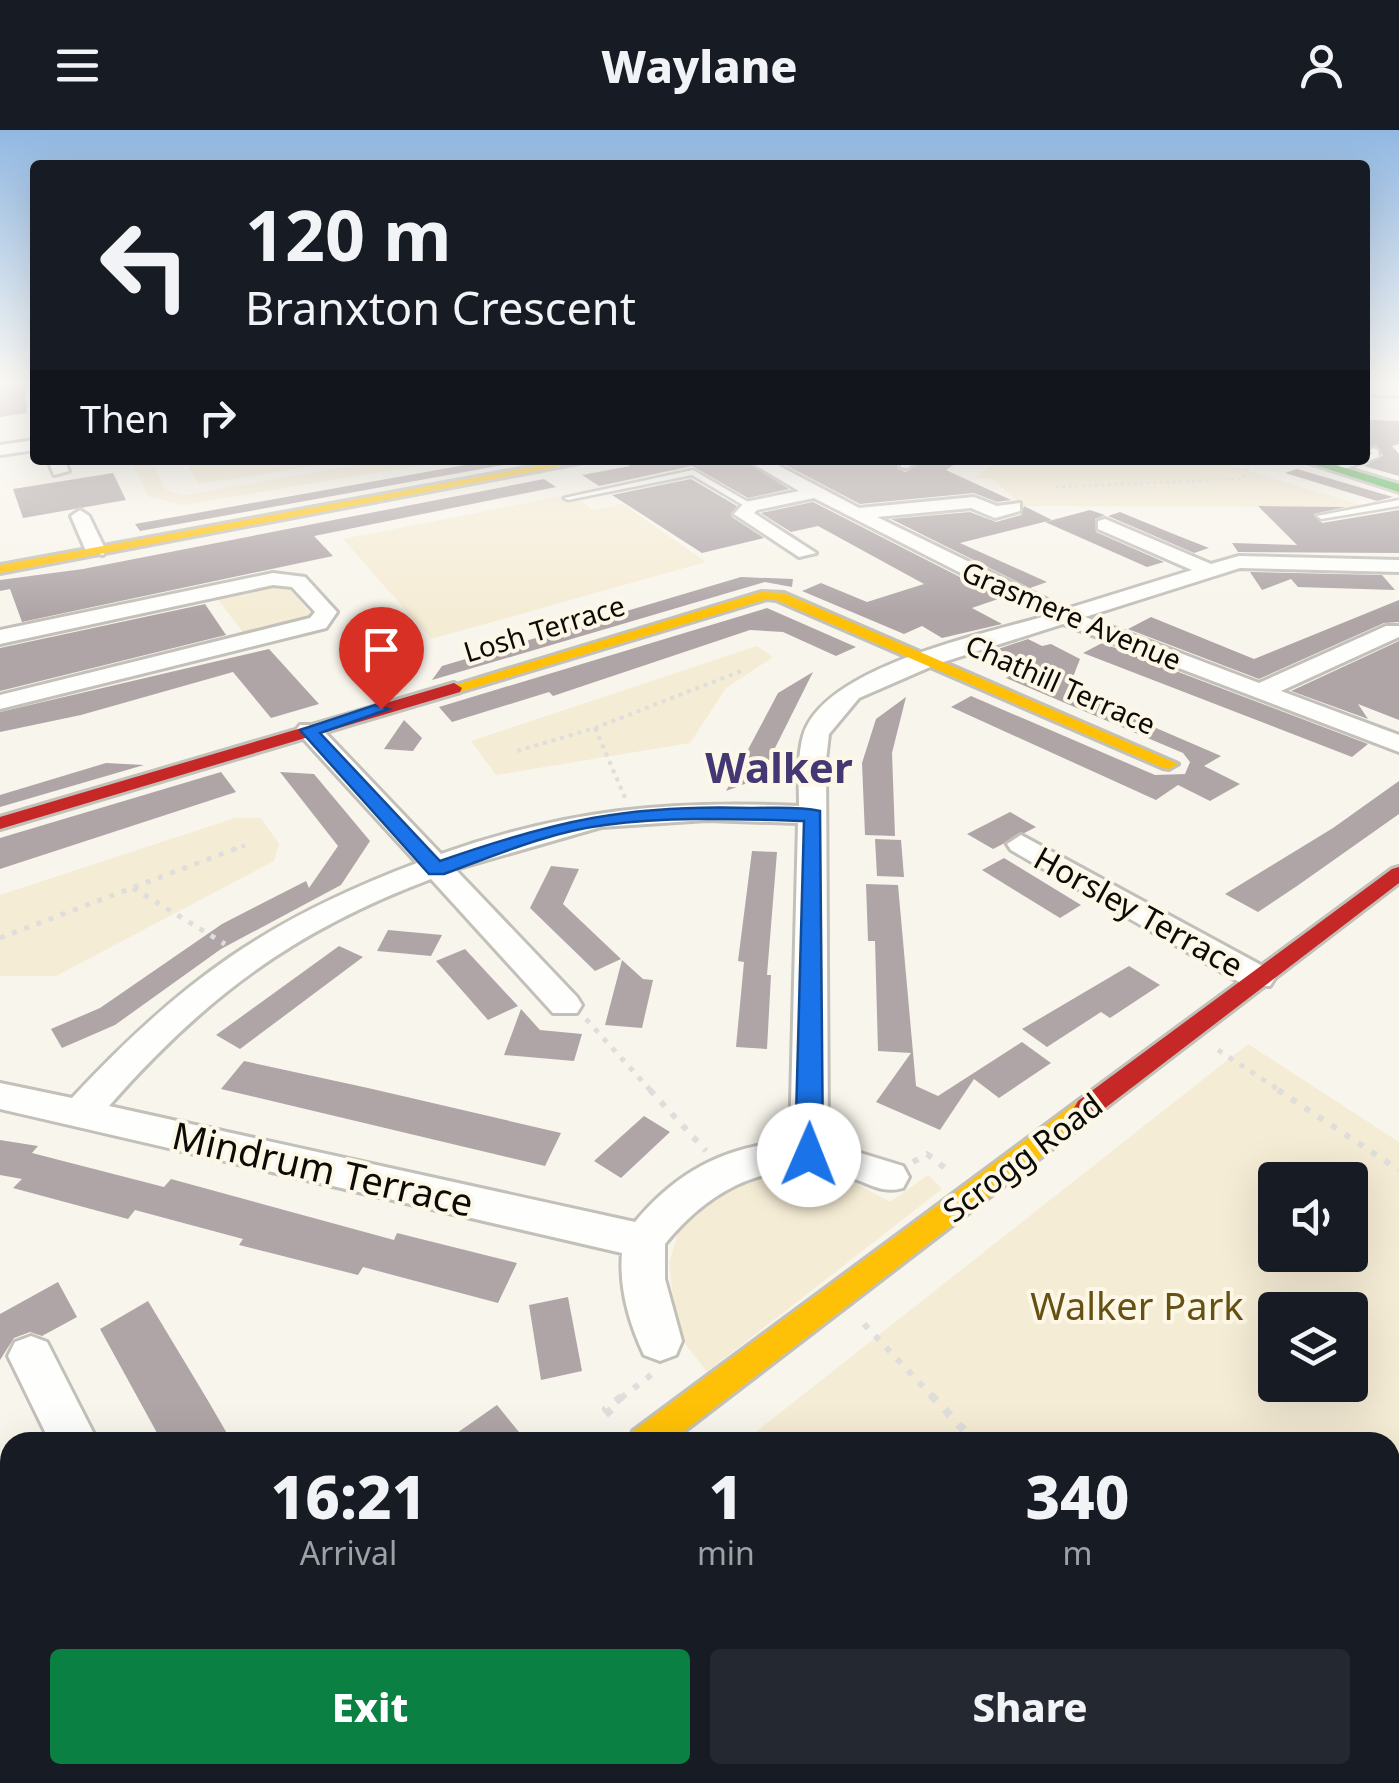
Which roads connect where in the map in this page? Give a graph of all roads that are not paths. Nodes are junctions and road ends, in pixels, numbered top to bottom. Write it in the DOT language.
graph roads {
  1 [pos="553,465"];
  2 [pos="764,465"];
  3 [pos="1321,465"];
  4 [pos="1399,488"];
  5 [pos="814,493"];
  6 [pos="568,498"];
  7 [pos="1399,504"];
  8 [pos="750,506"];
  9 [pos="1014,507"];
  10 [pos="854,514"];
  11 [pos="80,516"];
  12 [pos="1321,516"];
  13 [pos="1105,526"];
  14 [pos="96,551"];
  15 [pos="806,553"];
  16 [pos="1399,566"];
  17 [pos="0,569"];
  18 [pos="1208,570"];
  19 [pos="1066,617"];
  20 [pos="1394,630"];
  21 [pos="0,637"];
  22 [pos="929,659"];
  23 [pos="1258,692"];
  24 [pos="0,702"];
  25 [pos="308,730"];
  26 [pos="1399,744"];
  27 [pos="1169,764"];
  28 [pos="814,815"];
  29 [pos="0,823"];
  30 [pos="1021,844"];
  31 [pos="436,869"];
  32 [pos="1399,873"];
  33 [pos="1258,978"];
  34 [pos="565,1005"];
  35 [pos="0,1096"];
  36 [pos="82,1114"];
  37 [pos="809,1155"];
  38 [pos="889,1177"];
  39 [pos="645,1241"];
  40 [pos="660,1341"];
  41 [pos="32,1356"];
  42 [pos="69,1432"];
  43 [pos="658,1432"];
  1 -- 14 [label="street"];
  2 -- 5 [label="street, Grasmere Avenue"];
  3 -- 4 [label="street"];
  5 -- 8 [label="street"];
  5 -- 10 [label="street, Grasmere Avenue"];
  6 -- 8 [label="lane"];
  7 -- 12 [label="lane"];
  8 -- 15 [label="street"];
  9 -- 10 [label="street"];
  10 -- 19 [label="street, Grasmere Avenue"];
  11 -- 14 [label="street"];
  13 -- 18 [label="street"];
  14 -- 17 [label="street"];
  16 -- 18 [label="street"];
  18 -- 19 [label="street"];
  19 -- 22 [label="street"];
  19 -- 23 [label="street, Grasmere Avenue"];
  20 -- 23 [label="street"];
  21 -- 24 [label="street"];
  22 -- 25 [label="street, Losh Terrace"];
  22 -- 27 [label="street, Chathill Terrace"];
  22 -- 28 [label="street"];
  23 -- 26 [label="street, Grasmere Avenue"];
  25 -- 29 [label="street, Losh Terrace"];
  25 -- 31 [label="street"];
  28 -- 31 [label="street"];
  28 -- 37 [label="street"];
  30 -- 33 [label="street, Horsley Terrace"];
  31 -- 34 [label="street"];
  31 -- 36 [label="street"];
  32 -- 33 [label="street, Scrogg Road"];
  33 -- 43 [label="street, Scrogg Road"];
  35 -- 36 [label="street, Mindrum Terrace"];
  36 -- 39 [label="street, Mindrum Terrace"];
  37 -- 38 [label="street"];
  37 -- 39 [label="street"];
  39 -- 40 [label="street"];
  41 -- 42 [label="street"];
}
